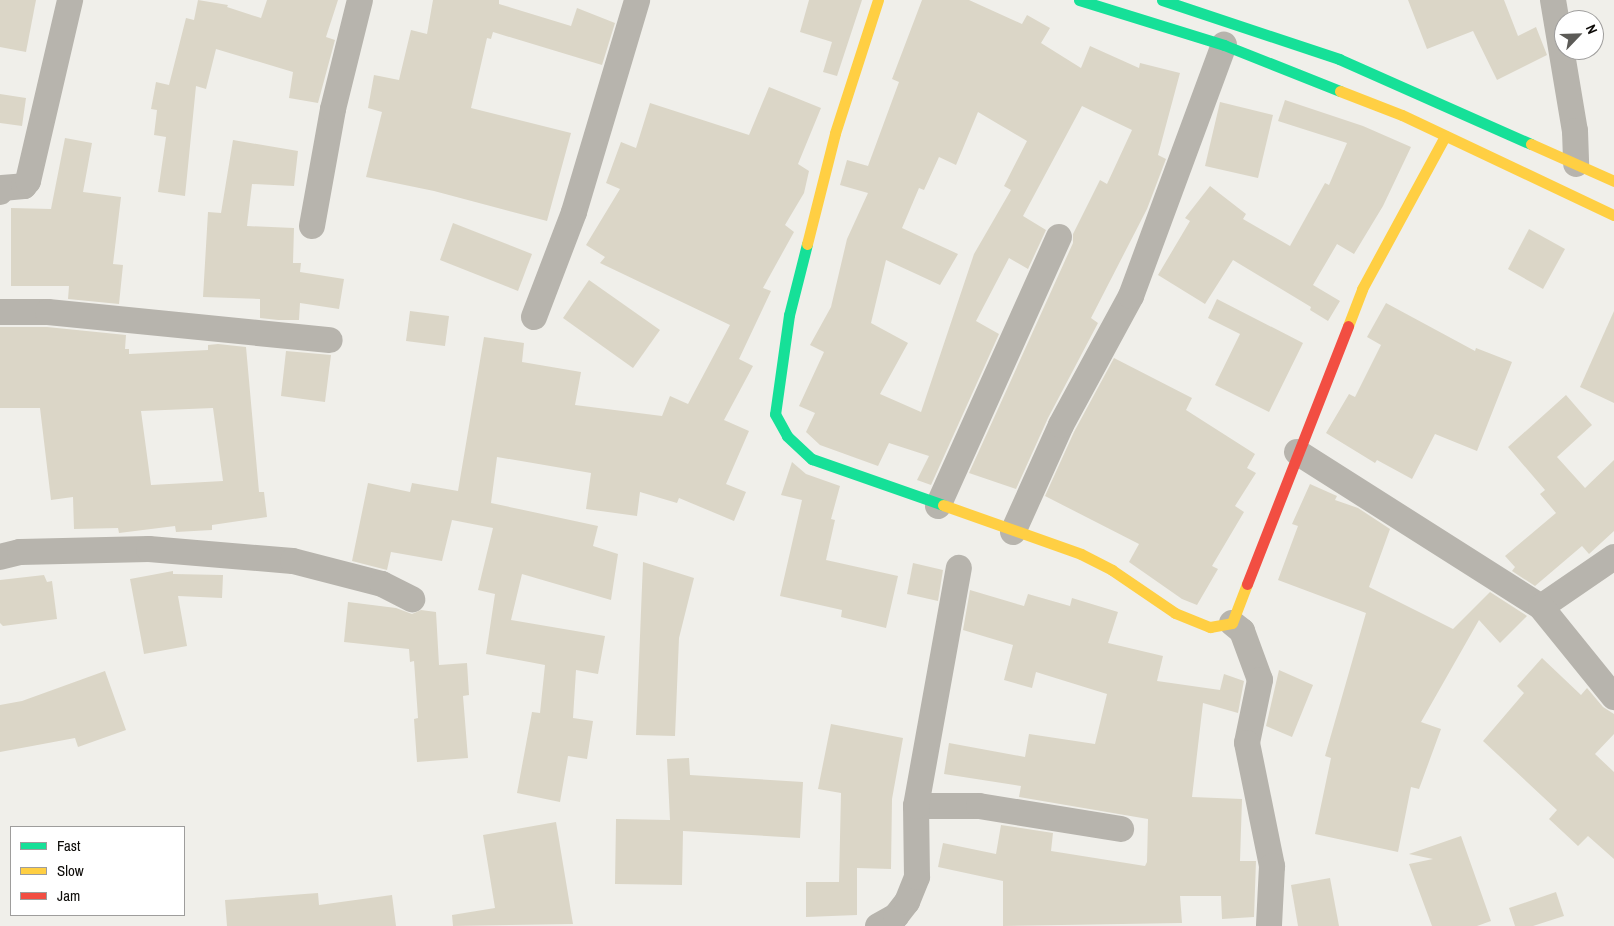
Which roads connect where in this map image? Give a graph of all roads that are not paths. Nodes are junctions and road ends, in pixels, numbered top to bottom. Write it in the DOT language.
graph roads {
  1 [pos="70,0"];
  2 [pos="360,0"];
  3 [pos="637,0"];
  4 [pos="878,0"];
  5 [pos="1079,0"];
  6 [pos="1162,0"];
  7 [pos="1553,0"];
  8 [pos="1224,45"];
  9 [pos="1445,136"];
  10 [pos="1576,164"];
  11 [pos="1614,182"];
  12 [pos="0,192"];
  13 [pos="1614,215"];
  14 [pos="312,226"];
  15 [pos="1059,237"];
  16 [pos="0,312"];
  17 [pos="534,317"];
  18 [pos="330,340"];
  19 [pos="1297,452"];
  20 [pos="938,506"];
  21 [pos="1013,532"];
  22 [pos="0,557"];
  23 [pos="1614,557"];
  24 [pos="959,568"];
  25 [pos="412,598"];
  26 [pos="1541,607"];
  27 [pos="1232,622"];
  28 [pos="1614,698"];
  29 [pos="916,806"];
  30 [pos="1121,829"];
  31 [pos="878,926"];
  32 [pos="1269,926"];
  1 -- 12 [label="street"];
  2 -- 14 [label="street"];
  3 -- 17 [label="street"];
  4 -- 20 [label="street"];
  5 -- 8 [label="street"];
  6 -- 10 [label="street"];
  7 -- 10 [label="street"];
  8 -- 9 [label="street"];
  8 -- 21 [label="street"];
  9 -- 13 [label="street"];
  9 -- 19 [label="street"];
  10 -- 11 [label="street"];
  15 -- 20 [label="street"];
  16 -- 18 [label="street"];
  19 -- 26 [label="street"];
  19 -- 27 [label="street"];
  20 -- 21 [label="street"];
  21 -- 27 [label="street"];
  22 -- 25 [label="street"];
  23 -- 26 [label="street"];
  24 -- 29 [label="street"];
  26 -- 28 [label="street"];
  27 -- 32 [label="street"];
  29 -- 30 [label="street"];
  29 -- 31 [label="street"];
}
